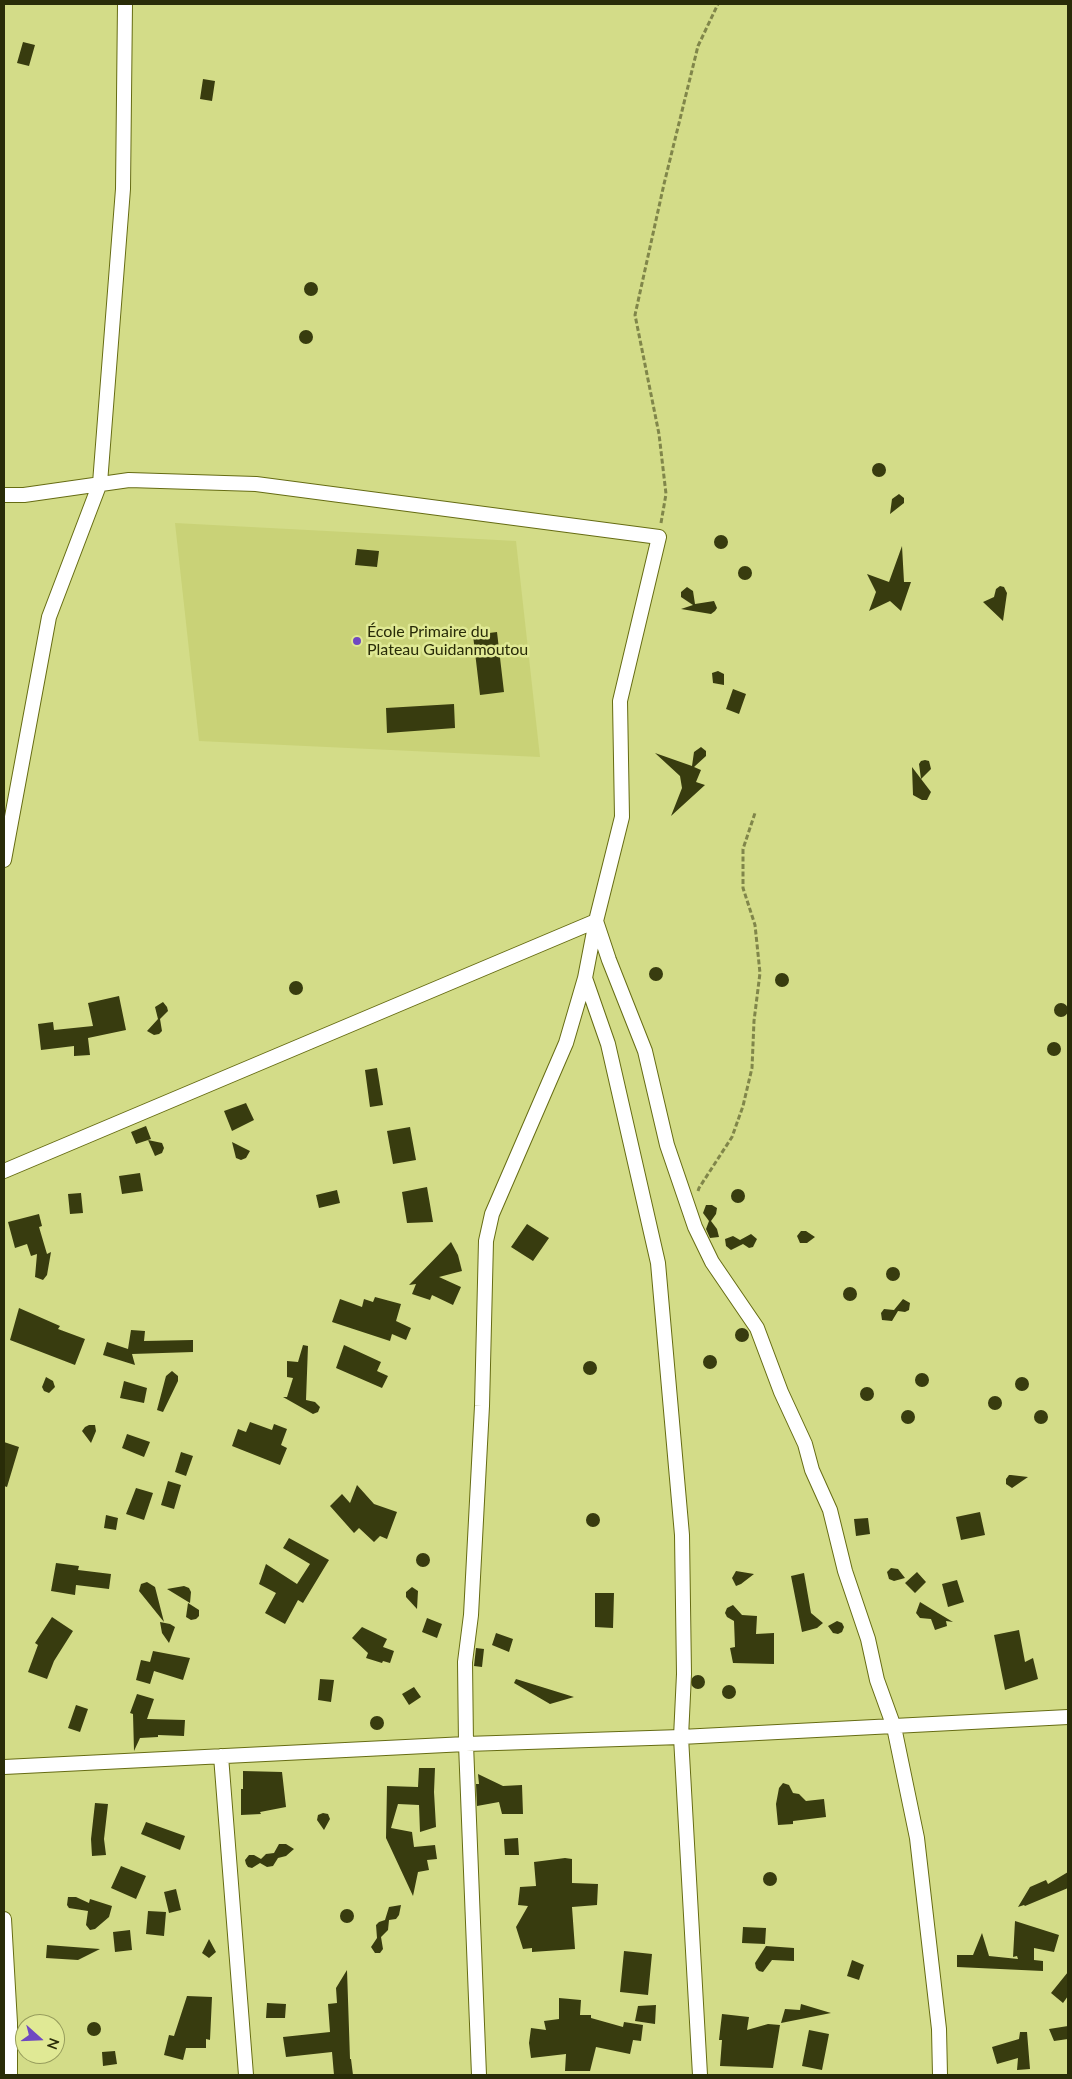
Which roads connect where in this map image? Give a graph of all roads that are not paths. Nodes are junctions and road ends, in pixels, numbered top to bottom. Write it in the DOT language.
graph roads {
  1 [pos="125,4"];
  2 [pos="100,483"];
  3 [pos="4,495"];
  4 [pos="4,860"];
  5 [pos="596,921"];
  6 [pos="585,978"];
  7 [pos="4,1171"];
  8 [pos="1068,1717"];
  9 [pos="894,1727"];
  10 [pos="681,1737"];
  11 [pos="466,1744"];
  12 [pos="222,1756"];
  13 [pos="4,1767"];
  14 [pos="4,1919"];
  15 [pos="10,2075"];
  16 [pos="246,2075"];
  17 [pos="479,2075"];
  18 [pos="700,2075"];
  19 [pos="940,2075"];
  1 -- 2 [label="street"];
  2 -- 3 [label="street"];
  2 -- 4 [label="street"];
  2 -- 5 [label="street"];
  5 -- 6 [label="street"];
  5 -- 7 [label="street"];
  5 -- 9 [label="street"];
  6 -- 10 [label="street"];
  6 -- 11 [label="street"];
  8 -- 9 [label="street"];
  9 -- 10 [label="street"];
  9 -- 19 [label="street"];
  10 -- 11 [label="street"];
  10 -- 18 [label="street"];
  11 -- 12 [label="street"];
  11 -- 17 [label="street"];
  12 -- 13 [label="street"];
  12 -- 16 [label="street"];
  14 -- 15 [label="street"];
}
